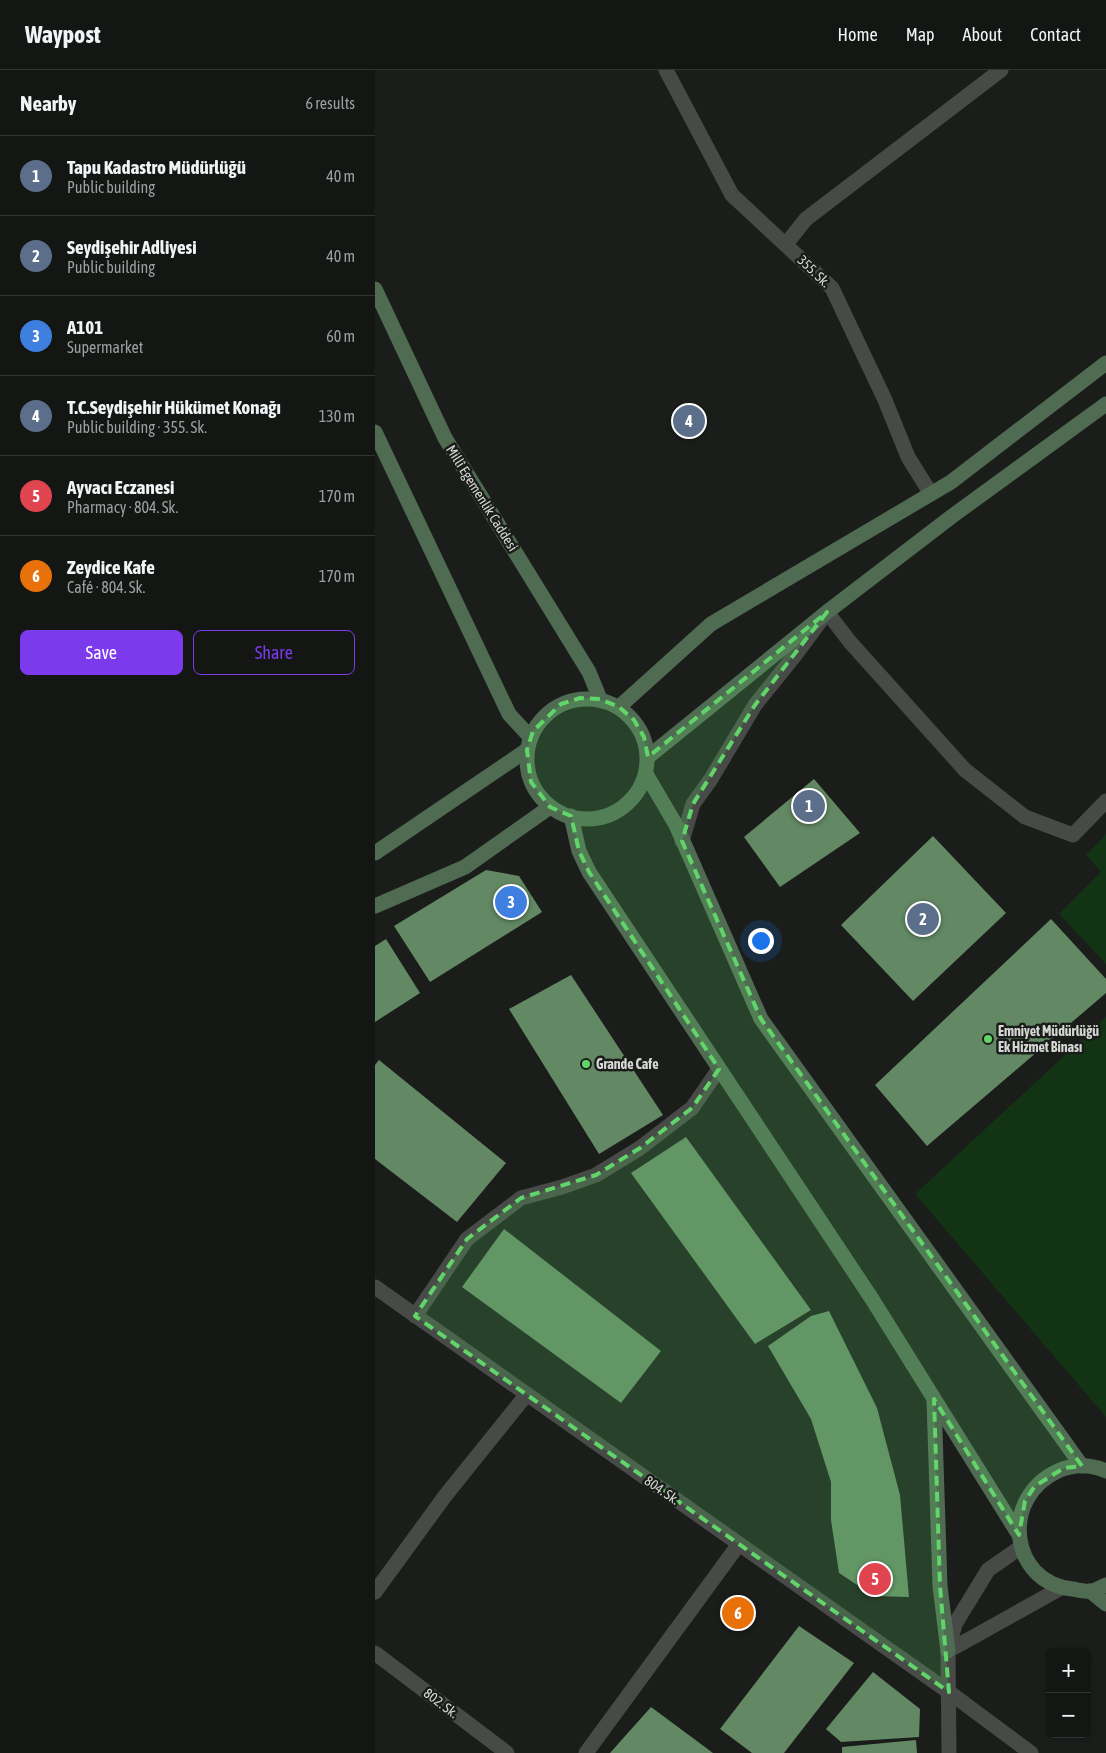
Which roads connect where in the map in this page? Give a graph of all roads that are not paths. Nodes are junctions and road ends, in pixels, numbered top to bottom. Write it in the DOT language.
graph roads {
  1 [pos="666,70"];
  2 [pos="1001,70"];
  3 [pos="786,244"];
  4 [pos="375,289"];
  5 [pos="1106,363"];
  6 [pos="1104,409"];
  7 [pos="375,432"];
  8 [pos="931,494"];
  9 [pos="827,612"];
  10 [pos="600,699"];
  11 [pos="619,707"];
  12 [pos="529,744"];
  13 [pos="648,757"];
  14 [pos="646,774"];
  15 [pos="1106,802"];
  16 [pos="550,807"];
  17 [pos="571,816"];
  18 [pos="682,840"];
  19 [pos="375,853"];
  20 [pos="375,906"];
  21 [pos="719,1069"];
  22 [pos="375,1287"];
  23 [pos="415,1316"];
  24 [pos="527,1394"];
  25 [pos="934,1398"];
  26 [pos="1082,1466"];
  27 [pos="1104,1468"];
  28 [pos="1020,1541"];
  29 [pos="739,1544"];
  30 [pos="1106,1585"];
  31 [pos="1061,1588"];
  32 [pos="1090,1591"];
  33 [pos="375,1592"];
  34 [pos="1106,1604"];
  35 [pos="948,1651"];
  36 [pos="375,1653"];
  37 [pos="949,1692"];
  38 [pos="501,1751"];
  39 [pos="586,1753"];
  40 [pos="949,1753"];
  41 [pos="1031,1753"];
  1 -- 3 [label="street, 355. Sk."];
  2 -- 3 [label="street"];
  3 -- 8 [label="street, 355. Sk."];
  4 -- 10 [label="main road, Millî Egemenlik Caddesi"];
  5 -- 8 [label="main road"];
  6 -- 9 [label="main road"];
  7 -- 12 [label="main road"];
  8 -- 11 [label="main road"];
  9 -- 13 [label="main road"];
  9 -- 15 [label="street"];
  9 -- 18 [label="street"];
  10 -- 11 [label="main road"];
  10 -- 12 [label="main road"];
  11 -- 13 [label="main road"];
  12 -- 16 [label="main road"];
  12 -- 19 [label="main road"];
  13 -- 14 [label="main road"];
  14 -- 17 [label="main road"];
  14 -- 18 [label="main road"];
  16 -- 17 [label="main road"];
  16 -- 20 [label="main road"];
  17 -- 21 [label="main road"];
  18 -- 26 [label="main road"];
  21 -- 23 [label="street"];
  21 -- 25 [label="main road"];
  22 -- 23 [label="street, 804. Sk."];
  23 -- 24 [label="street, 804. Sk."];
  24 -- 29 [label="street, 804. Sk."];
  24 -- 33 [label="street"];
  25 -- 28 [label="main road"];
  25 -- 35 [label="main road"];
  26 -- 27 [label="main road"];
  26 -- 28 [label="main road"];
  28 -- 31 [label="main road"];
  28 -- 35 [label="street"];
  29 -- 37 [label="street, 804. Sk."];
  29 -- 39 [label="street"];
  30 -- 32 [label="main road"];
  31 -- 32 [label="main road"];
  31 -- 35 [label="street"];
  32 -- 34 [label="main road"];
  35 -- 37 [label="street"];
  36 -- 38 [label="street, 802. Sk."];
  37 -- 40 [label="street"];
  37 -- 41 [label="street, 804. Sk."];
}
